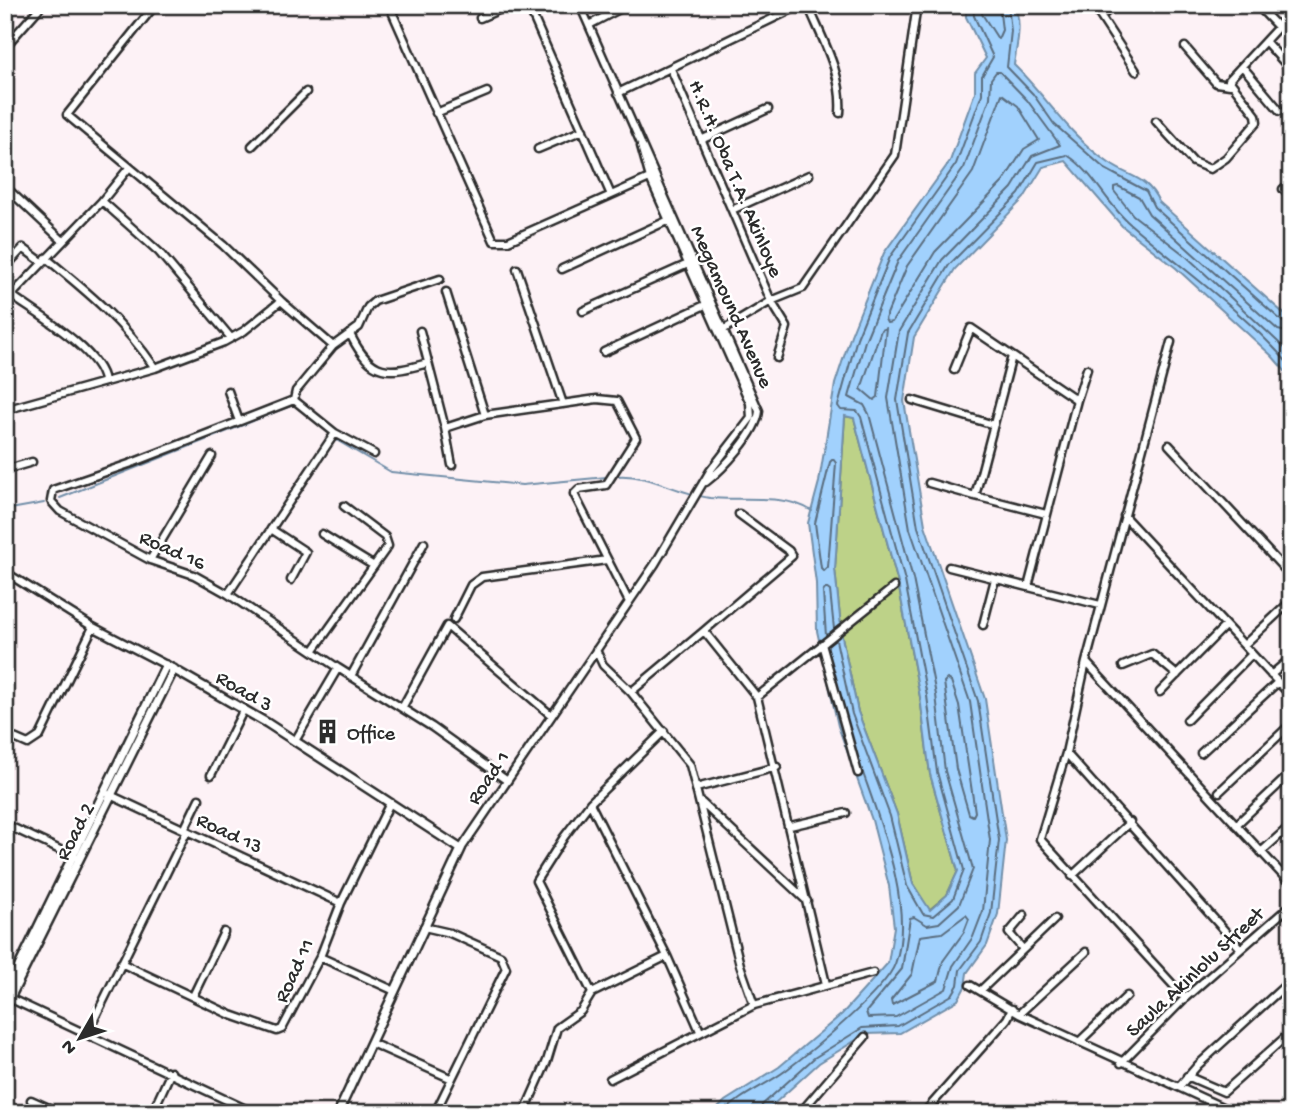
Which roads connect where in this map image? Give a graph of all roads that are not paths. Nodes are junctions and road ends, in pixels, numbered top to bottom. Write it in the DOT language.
graph roads {
  1 [pos="42,5"];
  2 [pos="155,5"];
  3 [pos="389,5"];
  4 [pos="510,5"];
  5 [pos="528,5"];
  6 [pos="580,5"];
  7 [pos="627,5"];
  8 [pos="801,5"];
  9 [pos="808,5"];
  10 [pos="917,5"];
  11 [pos="1093,5"];
  12 [pos="1113,5"];
  13 [pos="1257,5"];
  14 [pos="1291,13"];
  15 [pos="1101,17"];
  16 [pos="480,18"];
  17 [pos="589,24"];
  18 [pos="1278,27"];
  19 [pos="1265,41"];
  20 [pos="5,47"];
  21 [pos="1185,47"];
  22 [pos="1242,66"];
  23 [pos="671,69"];
  24 [pos="1291,70"];
  25 [pos="1136,71"];
  26 [pos="1230,85"];
  27 [pos="306,92"];
  28 [pos="487,92"];
  29 [pos="618,93"];
  30 [pos="768,109"];
  31 [pos="1280,111"];
  32 [pos="436,113"];
  33 [pos="840,113"];
  34 [pos="1156,121"];
  35 [pos="583,130"];
  36 [pos="703,139"];
  37 [pos="252,146"];
  38 [pos="538,149"];
  39 [pos="128,169"];
  40 [pos="808,175"];
  41 [pos="653,177"];
  42 [pos="1283,189"];
  43 [pos="11,192"];
  44 [pos="611,195"];
  45 [pos="1291,198"];
  46 [pos="103,201"];
  47 [pos="734,209"];
  48 [pos="669,220"];
  49 [pos="63,241"];
  50 [pos="44,260"];
  51 [pos="11,261"];
  52 [pos="688,264"];
  53 [pos="517,269"];
  54 [pos="562,270"];
  55 [pos="440,279"];
  56 [pos="446,292"];
  57 [pos="11,295"];
  58 [pos="281,301"];
  59 [pos="771,301"];
  60 [pos="5,302"];
  61 [pos="705,305"];
  62 [pos="583,311"];
  63 [pos="420,331"];
  64 [pos="721,331"];
  65 [pos="351,335"];
  66 [pos="231,338"];
  67 [pos="1171,342"];
  68 [pos="333,346"];
  69 [pos="604,352"];
  70 [pos="1013,356"];
  71 [pos="777,358"];
  72 [pos="428,363"];
  73 [pos="155,368"];
  74 [pos="1087,369"];
  75 [pos="954,370"];
  76 [pos="104,381"];
  77 [pos="228,391"];
  78 [pos="294,400"];
  79 [pos="912,400"];
  80 [pos="1077,400"];
  81 [pos="563,404"];
  82 [pos="5,410"];
  83 [pos="485,415"];
  84 [pos="239,421"];
  85 [pos="994,425"];
  86 [pos="444,428"];
  87 [pos="335,433"];
  88 [pos="1169,445"];
  89 [pos="374,454"];
  90 [pos="212,456"];
  91 [pos="32,462"];
  92 [pos="452,465"];
  93 [pos="5,470"];
  94 [pos="714,473"];
  95 [pos="929,483"];
  96 [pos="975,496"];
  97 [pos="344,506"];
  98 [pos="739,514"];
  99 [pos="1046,514"];
  100 [pos="1124,516"];
  101 [pos="271,529"];
  102 [pos="322,534"];
  103 [pos="424,543"];
  104 [pos="150,560"];
  105 [pos="607,560"];
  106 [pos="374,566"];
  107 [pos="949,567"];
  108 [pos="5,572"];
  109 [pos="1291,576"];
  110 [pos="995,579"];
  111 [pos="291,580"];
  112 [pos="894,587"];
  113 [pos="1028,587"];
  114 [pos="228,594"];
  115 [pos="1291,601"];
  116 [pos="629,602"];
  117 [pos="1100,605"];
  118 [pos="453,619"];
  119 [pos="983,625"];
  120 [pos="1225,626"];
  121 [pos="93,627"];
  122 [pos="704,631"];
  123 [pos="822,644"];
  124 [pos="1244,645"];
  125 [pos="596,650"];
  126 [pos="313,652"];
  127 [pos="1252,654"];
  128 [pos="1291,658"];
  129 [pos="1087,662"];
  130 [pos="585,665"];
  131 [pos="603,665"];
  132 [pos="1123,666"];
  133 [pos="170,668"];
  134 [pos="338,668"];
  135 [pos="1177,675"];
  136 [pos="1271,675"];
  137 [pos="351,676"];
  138 [pos="1278,682"];
  139 [pos="631,692"];
  140 [pos="1160,692"];
  141 [pos="757,696"];
  142 [pos="1291,696"];
  143 [pos="402,708"];
  144 [pos="244,709"];
  145 [pos="551,715"];
  146 [pos="1187,720"];
  147 [pos="1291,724"];
  148 [pos="664,731"];
  149 [pos="5,734"];
  150 [pos="295,741"];
  151 [pos="1066,753"];
  152 [pos="1201,753"];
  153 [pos="777,767"];
  154 [pos="858,773"];
  155 [pos="1291,774"];
  156 [pos="211,775"];
  157 [pos="506,780"];
  158 [pos="696,788"];
  159 [pos="1219,792"];
  160 [pos="108,794"];
  161 [pos="199,799"];
  162 [pos="700,802"];
  163 [pos="390,803"];
  164 [pos="590,803"];
  165 [pos="846,813"];
  166 [pos="1130,822"];
  167 [pos="5,824"];
  168 [pos="1236,825"];
  169 [pos="1291,825"];
  170 [pos="790,826"];
  171 [pos="185,830"];
  172 [pos="461,849"];
  173 [pos="1261,852"];
  174 [pos="76,857"];
  175 [pos="1072,876"];
  176 [pos="1290,880"];
  177 [pos="341,902"];
  178 [pos="808,903"];
  179 [pos="1291,905"];
  180 [pos="1024,915"];
  181 [pos="1055,919"];
  182 [pos="424,927"];
  183 [pos="224,932"];
  184 [pos="1023,949"];
  185 [pos="1241,949"];
  186 [pos="1086,952"];
  187 [pos="667,956"];
  188 [pos="320,957"];
  189 [pos="121,963"];
  190 [pos="873,973"];
  191 [pos="1291,981"];
  192 [pos="826,984"];
  193 [pos="970,985"];
  194 [pos="395,991"];
  195 [pos="980,991"];
  196 [pos="592,993"];
  197 [pos="193,996"];
  198 [pos="1127,996"];
  199 [pos="7,997"];
  200 [pos="1185,998"];
  201 [pos="754,1005"];
  202 [pos="5,1008"];
  203 [pos="1012,1009"];
  204 [pos="1019,1014"];
  205 [pos="700,1031"];
  206 [pos="1291,1032"];
  207 [pos="87,1034"];
  208 [pos="865,1037"];
  209 [pos="371,1042"];
  210 [pos="1079,1042"];
  211 [pos="1121,1063"];
  212 [pos="171,1072"];
  213 [pos="1187,1076"];
  214 [pos="450,1078"];
  215 [pos="610,1079"];
  216 [pos="1179,1087"];
  217 [pos="31,1100"];
  218 [pos="250,1112"];
  219 [pos="60,1113"];
  220 [pos="152,1113"];
  221 [pos="338,1113"];
  222 [pos="435,1113"];
  223 [pos="524,1113"];
  224 [pos="800,1113"];
  225 [pos="923,1113"];
  226 [pos="1235,1113"];
  1 -- 20 [label="street"];
  2 -- 39 [label="street"];
  3 -- 32 [label="street"];
  4 -- 16 [label="street"];
  5 -- 35 [label="street"];
  6 -- 17 [label="street, Megamound Avenue"];
  7 -- 17 [label="street"];
  8 -- 23 [label="street"];
  9 -- 33 [label="street"];
  10 -- 59 [label="street"];
  11 -- 15 [label="street"];
  12 -- 15 [label="street"];
  13 -- 18 [label="street"];
  14 -- 18 [label="street"];
  15 -- 25 [label="street"];
  17 -- 29 [label="street, Megamound Avenue"];
  18 -- 19 [label="street"];
  19 -- 22 [label="street"];
  19 -- 24 [label="street"];
  21 -- 26 [label="street"];
  22 -- 26 [label="street"];
  22 -- 31 [label="street"];
  23 -- 29 [label="street"];
  23 -- 36 [label="street, H.R.H. Oba T.A. Akinloye"];
  26 -- 34 [label="street"];
  27 -- 37 [label="street"];
  28 -- 32 [label="street"];
  29 -- 41 [label="street, Megamound Avenue"];
  30 -- 36 [label="street"];
  32 -- 44 [label="street"];
  35 -- 38 [label="street"];
  35 -- 44 [label="street"];
  36 -- 47 [label="street, H.R.H. Oba T.A. Akinloye"];
  39 -- 46 [label="street"];
  39 -- 58 [label="street"];
  40 -- 47 [label="street"];
  41 -- 44 [label="street"];
  41 -- 48 [label="street, Megamound Avenue"];
  41 -- 64 [label="street, Megamound Avenue"];
  42 -- 45 [label="street"];
  43 -- 49 [label="street"];
  46 -- 49 [label="street"];
  46 -- 66 [label="street"];
  47 -- 59 [label="street, H.R.H. Oba T.A. Akinloye"];
  48 -- 52 [label="street, Megamound Avenue"];
  48 -- 54 [label="street"];
  49 -- 50 [label="street"];
  50 -- 51 [label="street"];
  50 -- 57 [label="street"];
  50 -- 73 [label="street"];
  52 -- 61 [label="street, Megamound Avenue"];
  52 -- 62 [label="street"];
  53 -- 81 [label="street"];
  55 -- 65 [label="street"];
  56 -- 83 [label="street"];
  57 -- 60 [label="street"];
  57 -- 76 [label="street"];
  58 -- 66 [label="street"];
  58 -- 68 [label="street"];
  59 -- 64 [label="street"];
  59 -- 71 [label="street, H.R.H. Oba T.A. Akinloye"];
  61 -- 64 [label="street, Megamound Avenue"];
  61 -- 69 [label="street"];
  63 -- 72 [label="street"];
  64 -- 94 [label="street, Megamound Avenue"];
  65 -- 68 [label="street"];
  65 -- 72 [label="street"];
  66 -- 73 [label="street"];
  67 -- 100 [label="street"];
  68 -- 78 [label="street"];
  70 -- 75 [label="street"];
  70 -- 80 [label="street"];
  70 -- 85 [label="street"];
  72 -- 86 [label="street"];
  73 -- 76 [label="street"];
  74 -- 80 [label="street"];
  76 -- 82 [label="street"];
  77 -- 84 [label="street"];
  78 -- 84 [label="street, Road 16"];
  78 -- 87 [label="street"];
  79 -- 85 [label="street"];
  80 -- 99 [label="street"];
  81 -- 83 [label="street"];
  81 -- 105 [label="street"];
  83 -- 86 [label="street"];
  84 -- 104 [label="street, Road 16"];
  85 -- 96 [label="street"];
  86 -- 92 [label="street"];
  87 -- 89 [label="street"];
  87 -- 101 [label="street"];
  88 -- 109 [label="street"];
  90 -- 104 [label="street"];
  91 -- 93 [label="street"];
  94 -- 116 [label="street, Road 1"];
  95 -- 96 [label="street"];
  96 -- 99 [label="street"];
  97 -- 106 [label="street"];
  98 -- 122 [label="street"];
  99 -- 113 [label="street"];
  100 -- 117 [label="street"];
  100 -- 120 [label="street"];
  101 -- 111 [label="street"];
  101 -- 114 [label="street"];
  102 -- 106 [label="street"];
  103 -- 137 [label="street"];
  104 -- 114 [label="street, Road 16"];
  105 -- 116 [label="street"];
  105 -- 118 [label="street"];
  106 -- 126 [label="street"];
  107 -- 110 [label="street"];
  108 -- 121 [label="street, Road 3"];
  110 -- 113 [label="street"];
  110 -- 119 [label="street"];
  112 -- 123 [label="street"];
  113 -- 117 [label="street"];
  114 -- 126 [label="street, Road 16"];
  115 -- 124 [label="street"];
  116 -- 125 [label="street, Road 1"];
  117 -- 129 [label="street"];
  120 -- 124 [label="street"];
  120 -- 135 [label="street"];
  121 -- 133 [label="street, Road 3"];
  121 -- 149 [label="street"];
  122 -- 139 [label="street"];
  122 -- 141 [label="street"];
  123 -- 141 [label="street"];
  123 -- 154 [label="street"];
  124 -- 127 [label="street"];
  125 -- 130 [label="street, Road 1"];
  125 -- 131 [label="street"];
  126 -- 134 [label="street, Road 16"];
  127 -- 136 [label="street"];
  127 -- 146 [label="street"];
  128 -- 136 [label="street"];
  129 -- 151 [label="street"];
  129 -- 168 [label="street"];
  130 -- 131 [label="street"];
  130 -- 145 [label="street, Road 1"];
  131 -- 139 [label="street"];
  132 -- 135 [label="street"];
  133 -- 144 [label="street, Road 3"];
  133 -- 160 [label="street, Road 2"];
  134 -- 137 [label="street, Road 16"];
  134 -- 150 [label="street"];
  135 -- 140 [label="street"];
  136 -- 138 [label="street"];
  137 -- 143 [label="street, Road 16"];
  138 -- 142 [label="street"];
  138 -- 152 [label="street"];
  139 -- 148 [label="street"];
  141 -- 153 [label="street"];
  143 -- 145 [label="street"];
  143 -- 157 [label="street, Road 16"];
  144 -- 150 [label="street, Road 3"];
  144 -- 156 [label="street"];
  145 -- 157 [label="street, Road 1"];
  147 -- 159 [label="street"];
  148 -- 158 [label="street"];
  148 -- 164 [label="street"];
  150 -- 163 [label="street, Road 3"];
  151 -- 166 [label="street"];
  151 -- 175 [label="street"];
  153 -- 158 [label="street"];
  153 -- 170 [label="street"];
  155 -- 168 [label="street"];
  157 -- 172 [label="street, Road 1"];
  158 -- 162 [label="street"];
  160 -- 171 [label="street, Road 13"];
  160 -- 174 [label="street, Road 2"];
  161 -- 171 [label="street"];
  162 -- 178 [label="street"];
  162 -- 201 [label="street"];
  163 -- 172 [label="street, Road 3"];
  163 -- 177 [label="street, Road 11"];
  164 -- 187 [label="street"];
  164 -- 196 [label="street"];
  165 -- 170 [label="street"];
  166 -- 175 [label="street"];
  166 -- 185 [label="street"];
  167 -- 174 [label="street"];
  168 -- 173 [label="street"];
  169 -- 173 [label="street"];
  170 -- 178 [label="street"];
  171 -- 177 [label="street, Road 13"];
  171 -- 189 [label="street"];
  172 -- 182 [label="street, Road 1"];
  173 -- 176 [label="street"];
  174 -- 199 [label="street, Road 2"];
  175 -- 200 [label="street"];
  177 -- 188 [label="street, Road 11"];
  178 -- 192 [label="street"];
  179 -- 185 [label="street, Saula Akinlolu Street"];
  180 -- 184 [label="street"];
  181 -- 184 [label="street"];
  182 -- 194 [label="street, Road 1"];
  182 -- 214 [label="street"];
  183 -- 197 [label="street"];
  184 -- 195 [label="street"];
  185 -- 200 [label="street, Saula Akinlolu Street"];
  186 -- 204 [label="street"];
  187 -- 196 [label="street"];
  187 -- 205 [label="street"];
  188 -- 194 [label="street"];
  188 -- 197 [label="street, Road 11"];
  189 -- 197 [label="street, Road 11"];
  189 -- 207 [label="street"];
  190 -- 192 [label="street"];
  191 -- 213 [label="street"];
  192 -- 201 [label="street"];
  193 -- 195 [label="street"];
  194 -- 209 [label="street, Road 1"];
  195 -- 203 [label="street"];
  196 -- 223 [label="street"];
  198 -- 210 [label="street"];
  199 -- 202 [label="street, Road 2"];
  199 -- 207 [label="street"];
  200 -- 211 [label="street, Saula Akinlolu Street"];
  201 -- 205 [label="street"];
  203 -- 204 [label="street"];
  203 -- 225 [label="street"];
  204 -- 210 [label="street"];
  205 -- 215 [label="street"];
  206 -- 213 [label="street"];
  207 -- 212 [label="street"];
  208 -- 224 [label="street"];
  209 -- 214 [label="street"];
  209 -- 221 [label="street, Road 1"];
  210 -- 211 [label="street"];
  211 -- 216 [label="street"];
  212 -- 218 [label="street"];
  212 -- 220 [label="street"];
  213 -- 216 [label="street"];
  214 -- 222 [label="street"];
  216 -- 226 [label="street"];
  217 -- 219 [label="street"];
}
